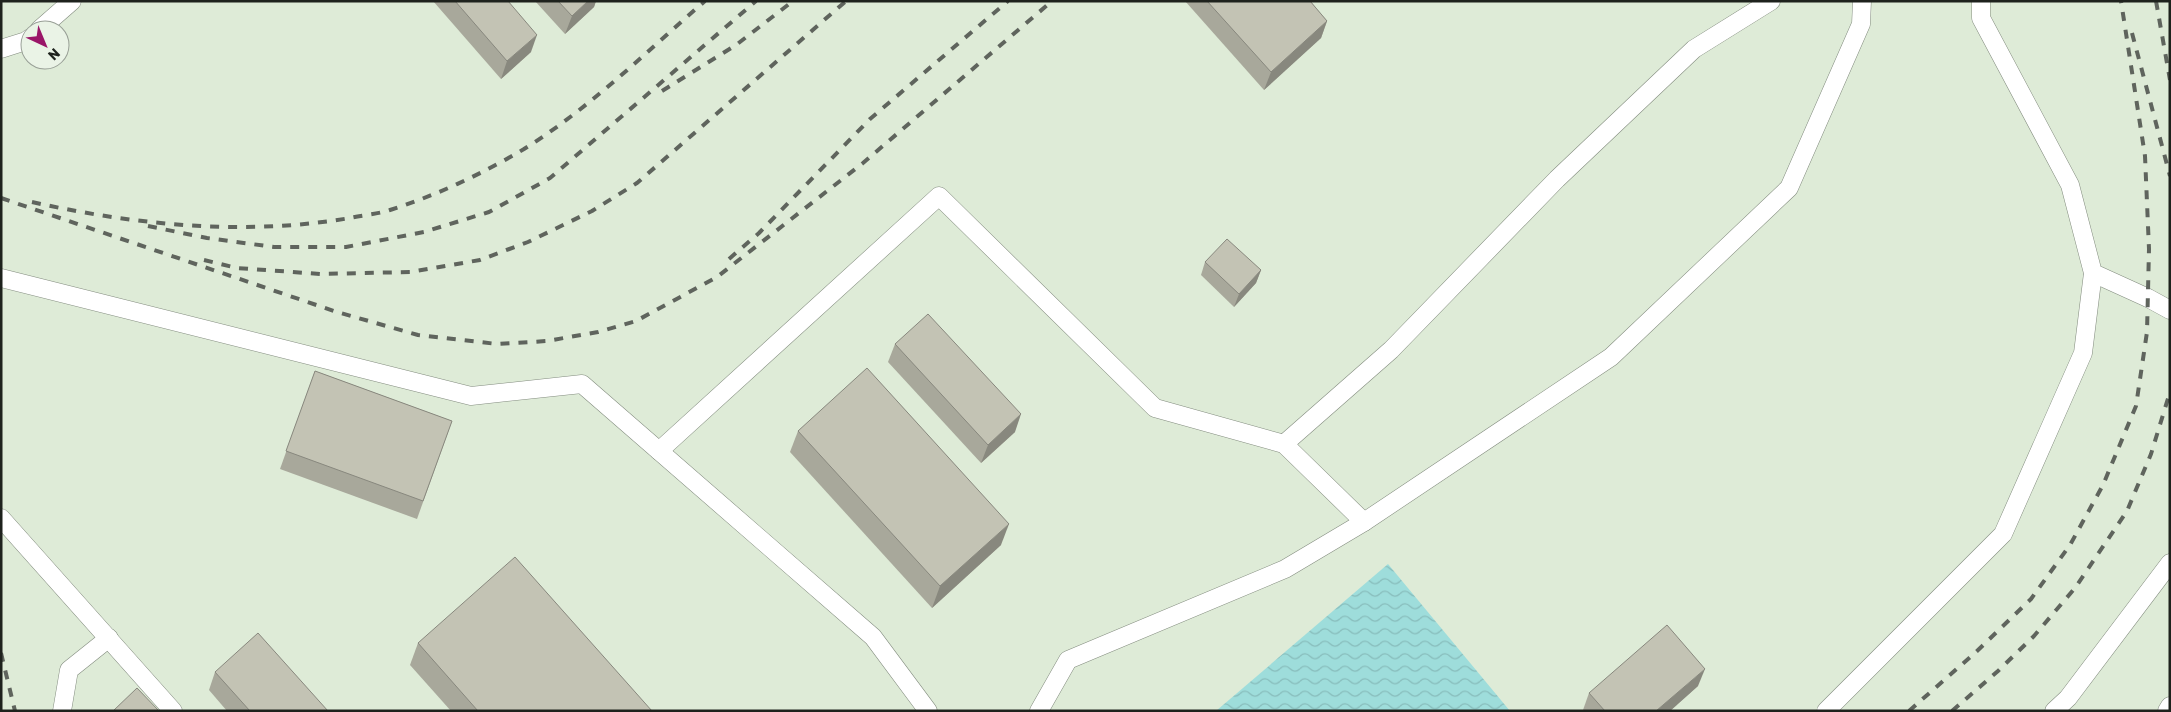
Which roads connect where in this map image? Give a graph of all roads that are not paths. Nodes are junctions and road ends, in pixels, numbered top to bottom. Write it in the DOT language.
graph roads {
  1 [pos="72,1"];
  2 [pos="1770,1"];
  3 [pos="1862,1"];
  4 [pos="1981,1"];
  5 [pos="50,20"];
  6 [pos="20,43"];
  7 [pos="1,49"];
  8 [pos="2093,273"];
  9 [pos="1,278"];
  10 [pos="2170,310"];
  11 [pos="1284,444"];
  12 [pos="659,451"];
  13 [pos="1,518"];
  14 [pos="1364,522"];
  15 [pos="2170,562"];
  16 [pos="109,638"];
  17 [pos="2170,706"];
  18 [pos="62,711"];
  19 [pos="173,711"];
  20 [pos="928,711"];
  21 [pos="1039,711"];
  22 [pos="1826,711"];
  23 [pos="2054,711"];
  24 [pos="2167,711"];
  1 -- 5 [label="lane"];
  2 -- 11 [label="lane"];
  3 -- 14 [label="lane"];
  4 -- 8 [label="lane"];
  6 -- 7 [label="lane"];
  8 -- 10 [label="lane"];
  8 -- 22 [label="lane"];
  9 -- 12 [label="lane"];
  11 -- 12 [label="lane"];
  11 -- 14 [label="lane"];
  12 -- 20 [label="lane"];
  13 -- 16 [label="lane"];
  14 -- 21 [label="lane"];
  15 -- 23 [label="lane"];
  16 -- 18 [label="lane"];
  16 -- 19 [label="lane"];
  17 -- 24 [label="lane"];
}
